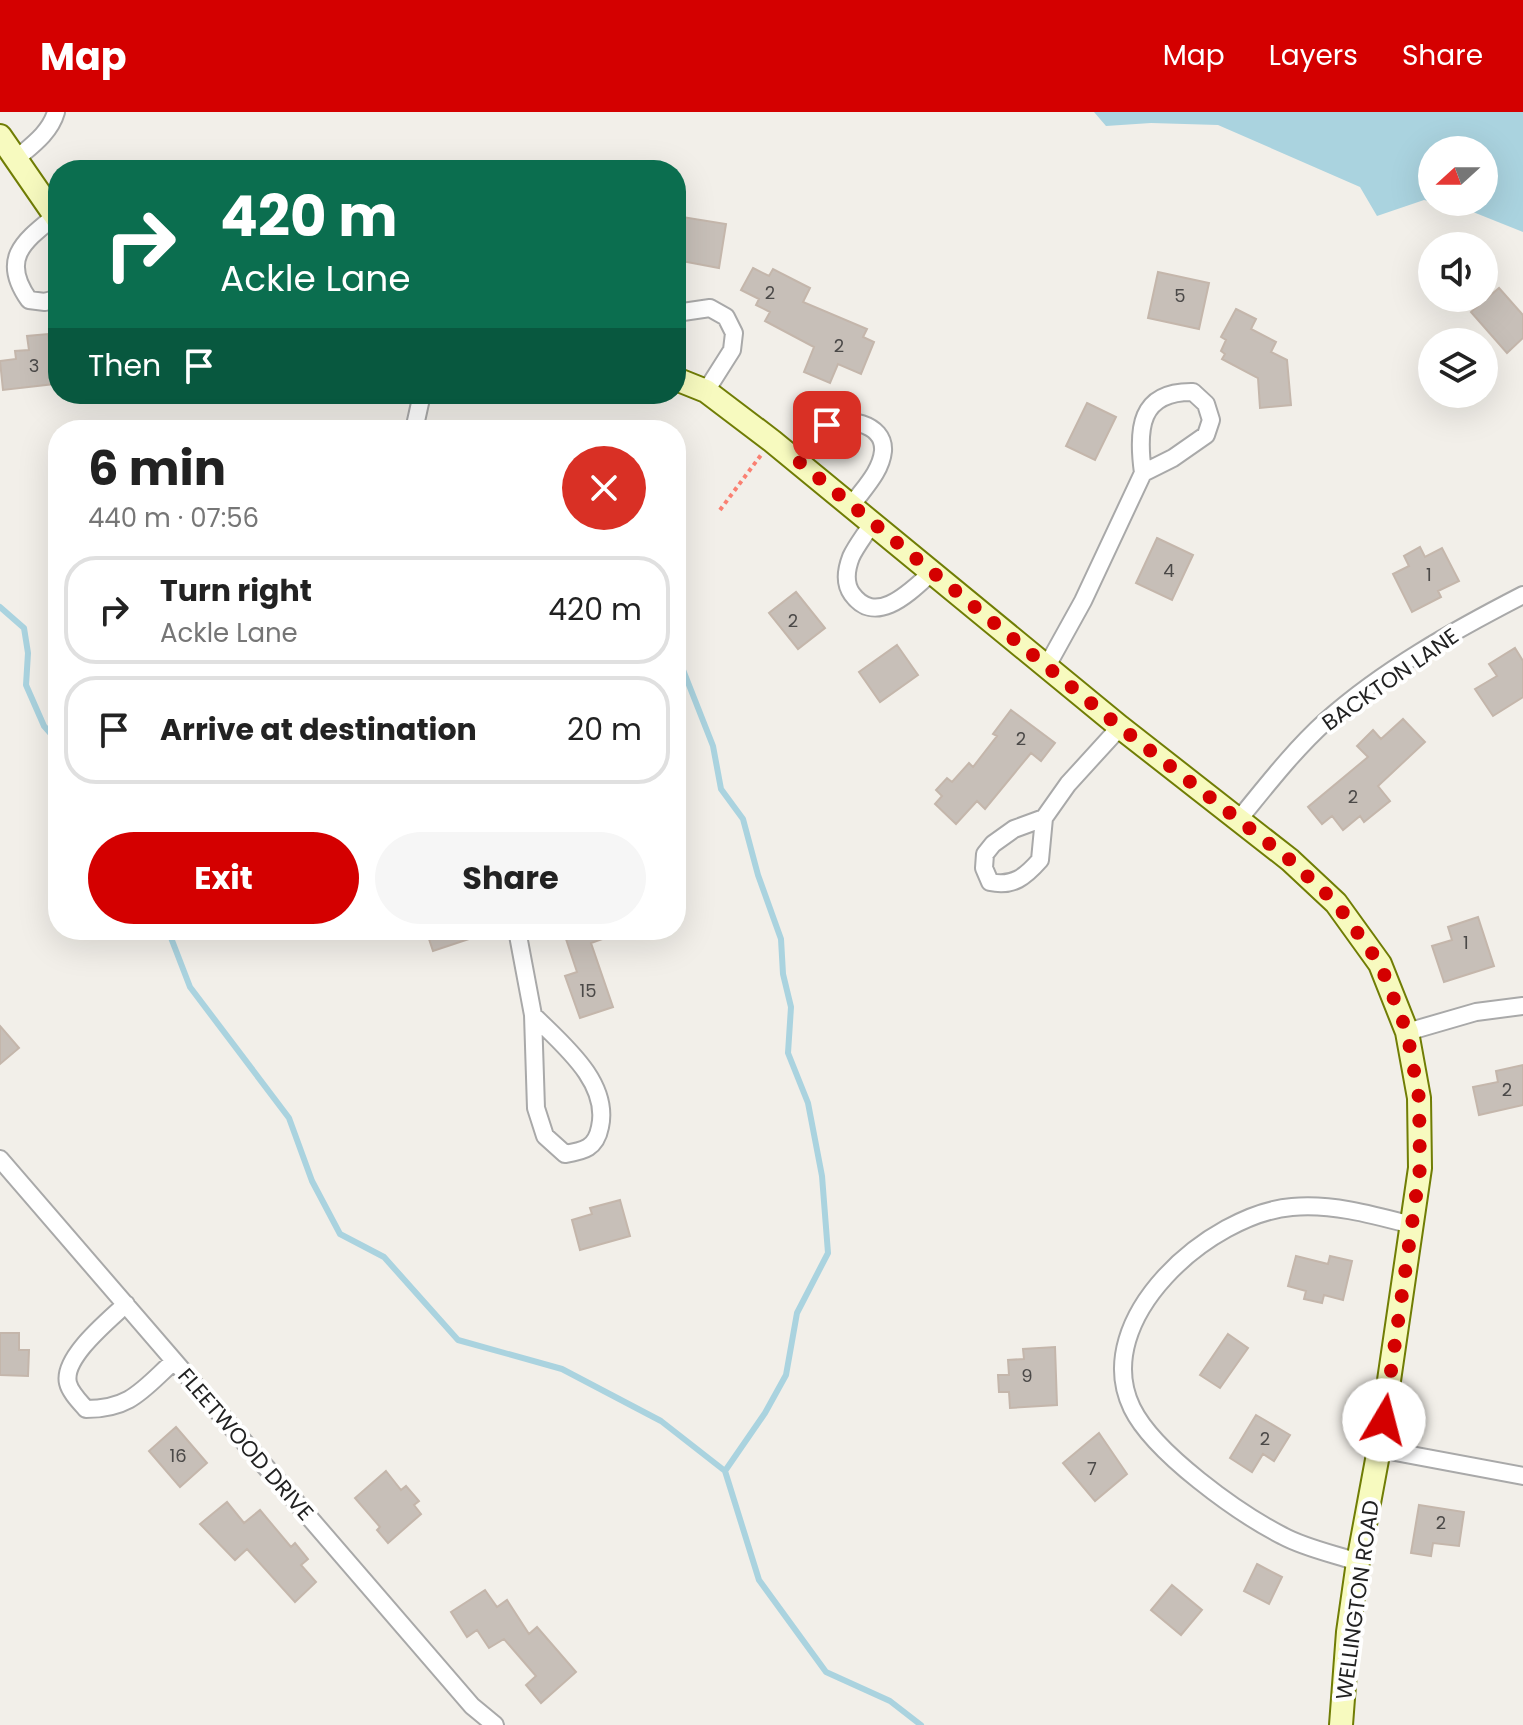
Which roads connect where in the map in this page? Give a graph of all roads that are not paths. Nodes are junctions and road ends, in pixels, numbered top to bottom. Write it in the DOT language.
graph roads {
  1 [pos="56,112"];
  2 [pos="0,136"];
  3 [pos="16,159"];
  4 [pos="48,206"];
  5 [pos="48,224"];
  6 [pos="48,301"];
  7 [pos="686,312"];
  8 [pos="686,383"];
  9 [pos="706,391"];
  10 [pos="797,460"];
  11 [pos="1143,473"];
  12 [pos="852,505"];
  13 [pos="871,525"];
  14 [pos="931,573"];
  15 [pos="1523,595"];
  16 [pos="1047,666"];
  17 [pos="1120,727"];
  18 [pos="1044,818"];
  19 [pos="1240,818"];
  20 [pos="519,940"];
  21 [pos="1523,1006"];
  22 [pos="533,1015"];
  23 [pos="1407,1032"];
  24 [pos="0,1159"];
  25 [pos="1412,1225"];
  26 [pos="126,1304"];
  27 [pos="174,1361"];
  28 [pos="1379,1449"];
  29 [pos="1523,1476"];
  30 [pos="1358,1562"];
  31 [pos="495,1725"];
  32 [pos="1341,1725"];
  1 -- 3 [label="street"];
  2 -- 3 [label="street"];
  3 -- 4 [label="street"];
  5 -- 6 [label="street"];
  7 -- 9 [label="street"];
  8 -- 9 [label="street, WELLINGTON ROAD"];
  9 -- 10 [label="street, WELLINGTON ROAD"];
  10 -- 12 [label="street, WELLINGTON ROAD"];
  10 -- 12 [label="street"];
  11 -- 11 [label="street"];
  11 -- 16 [label="street"];
  12 -- 13 [label="street, WELLINGTON ROAD"];
  13 -- 14 [label="street, WELLINGTON ROAD"];
  13 -- 14 [label="street"];
  14 -- 16 [label="street, WELLINGTON ROAD"];
  15 -- 19 [label="street, BACKTON LANE"];
  16 -- 17 [label="street, WELLINGTON ROAD"];
  17 -- 18 [label="street"];
  17 -- 19 [label="street, WELLINGTON ROAD"];
  19 -- 23 [label="street, WELLINGTON ROAD"];
  20 -- 22 [label="street"];
  21 -- 23 [label="street"];
  22 -- 22 [label="street"];
  23 -- 25 [label="street, WELLINGTON ROAD"];
  24 -- 26 [label="street, FLEETWOOD DRIVE"];
  25 -- 28 [label="street, WELLINGTON ROAD"];
  25 -- 30 [label="street"];
  26 -- 27 [label="street, FLEETWOOD DRIVE"];
  26 -- 27 [label="street"];
  27 -- 31 [label="street, FLEETWOOD DRIVE"];
  28 -- 29 [label="street"];
  28 -- 30 [label="street, WELLINGTON ROAD"];
  30 -- 32 [label="street, WELLINGTON ROAD"];
}
